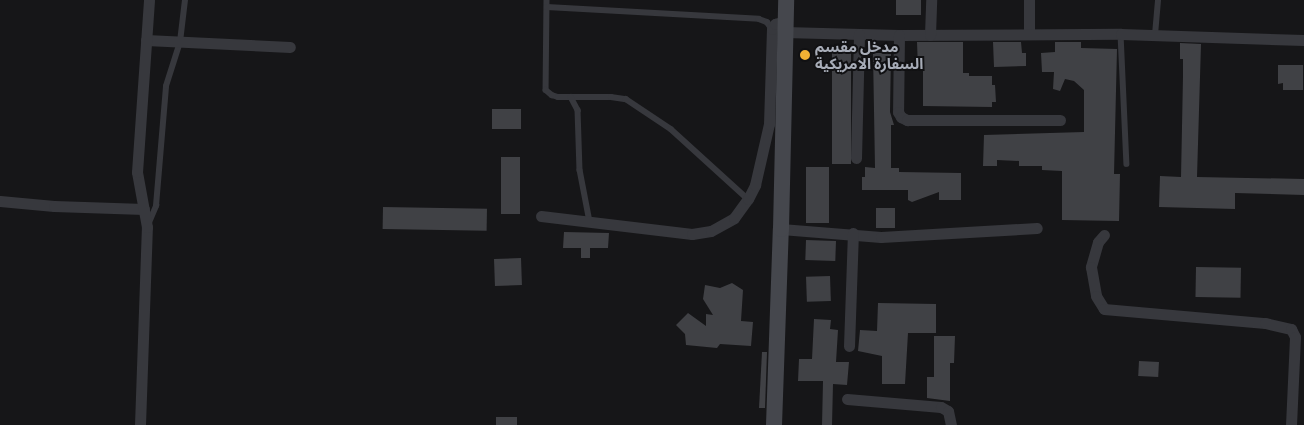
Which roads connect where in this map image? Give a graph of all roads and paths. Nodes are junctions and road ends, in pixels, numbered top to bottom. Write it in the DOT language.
graph roads {
  1 [pos="149,0"];
  2 [pos="185,0"];
  3 [pos="786,0"];
  4 [pos="930,0"];
  5 [pos="1029,0"];
  6 [pos="1158,0"];
  7 [pos="547,3"];
  8 [pos="780,28"];
  9 [pos="859,34"];
  10 [pos="1029,34"];
  11 [pos="1121,34"];
  12 [pos="899,35"];
  13 [pos="930,35"];
  14 [pos="1155,35"];
  15 [pos="146,40"];
  16 [pos="1304,40"];
  17 [pos="180,42"];
  18 [pos="290,47"];
  19 [pos="570,97"];
  20 [pos="1060,120"];
  21 [pos="856,158"];
  22 [pos="1127,164"];
  23 [pos="748,199"];
  24 [pos="0,201"];
  25 [pos="144,209"];
  26 [pos="541,216"];
  27 [pos="590,222"];
  28 [pos="147,227"];
  29 [pos="1037,228"];
  30 [pos="781,229"];
  31 [pos="853,233"];
  32 [pos="1104,235"];
  33 [pos="848,346"];
  34 [pos="847,399"];
  35 [pos="140,425"];
  36 [pos="774,425"];
  37 [pos="951,425"];
  38 [pos="1292,425"];
  1 -- 15 [label="street"];
  2 -- 17 [label="lane"];
  3 -- 8 [label="street"];
  4 -- 13 [label="street"];
  5 -- 10 [label="street"];
  6 -- 14 [label="lane"];
  7 -- 8 [label="lane"];
  7 -- 19 [label="lane"];
  8 -- 9 [label="street"];
  8 -- 23 [label="street"];
  8 -- 30 [label="street"];
  9 -- 12 [label="street"];
  9 -- 21 [label="street"];
  10 -- 11 [label="street"];
  10 -- 13 [label="street"];
  11 -- 14 [label="street"];
  11 -- 22 [label="lane"];
  12 -- 13 [label="street"];
  12 -- 20 [label="street"];
  14 -- 16 [label="street"];
  15 -- 17 [label="street"];
  15 -- 25 [label="street"];
  17 -- 18 [label="street"];
  17 -- 28 [label="lane"];
  19 -- 23 [label="lane"];
  19 -- 27 [label="lane"];
  23 -- 27 [label="street"];
  24 -- 25 [label="street"];
  25 -- 28 [label="street"];
  26 -- 27 [label="street"];
  28 -- 35 [label="street"];
  29 -- 31 [label="street"];
  30 -- 31 [label="street"];
  30 -- 36 [label="street"];
  31 -- 33 [label="street"];
  32 -- 38 [label="street"];
  34 -- 37 [label="street"];
}
